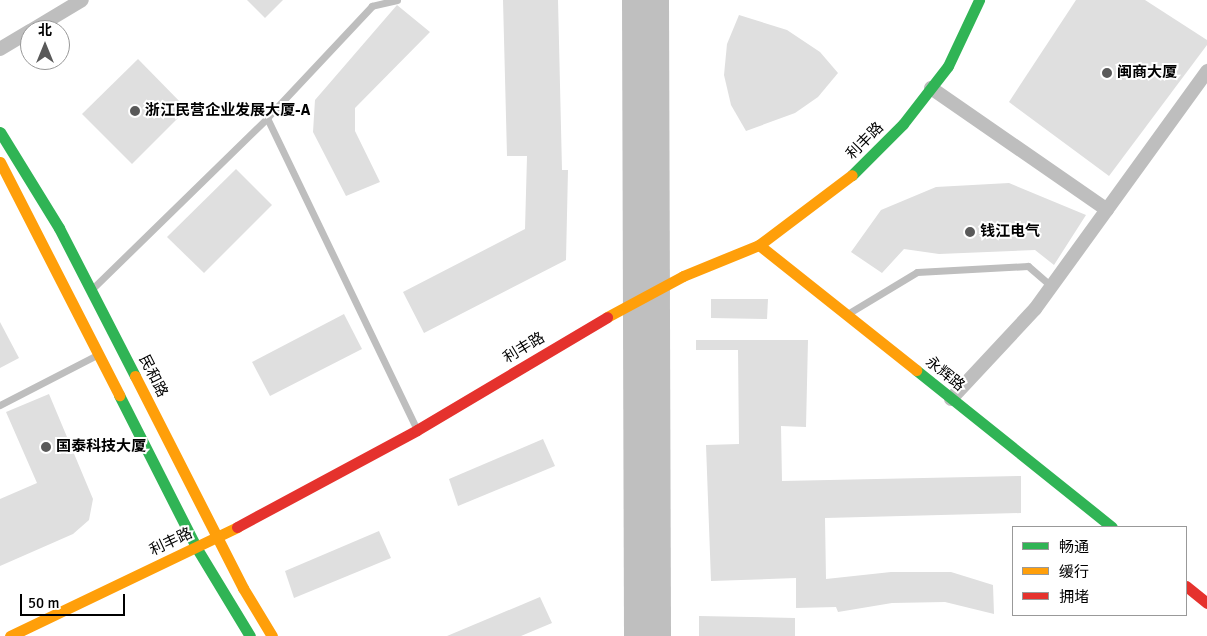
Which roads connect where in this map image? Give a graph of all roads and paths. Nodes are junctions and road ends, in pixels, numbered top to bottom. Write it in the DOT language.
graph roads {
  1 [pos="82,0"];
  2 [pos="397,0"];
  3 [pos="979,0"];
  4 [pos="49,20"];
  5 [pos="20,37"];
  6 [pos="0,49"];
  7 [pos="1207,71"];
  8 [pos="931,88"];
  9 [pos="267,118"];
  10 [pos="0,132"];
  11 [pos="0,162"];
  12 [pos="1107,210"];
  13 [pos="759,244"];
  14 [pos="1051,286"];
  15 [pos="91,289"];
  16 [pos="846,315"];
  17 [pos="100,354"];
  18 [pos="951,399"];
  19 [pos="0,405"];
  20 [pos="417,430"];
  21 [pos="1111,526"];
  22 [pos="218,538"];
  23 [pos="196,546"];
  24 [pos="1187,587"];
  25 [pos="1207,603"];
  26 [pos="10,636"];
  27 [pos="250,636"];
  28 [pos="272,636"];
  1 -- 4 [label="street"];
  2 -- 9 [label="lane"];
  3 -- 8 [label="street, 利丰路"];
  5 -- 6 [label="street"];
  7 -- 12 [label="street"];
  8 -- 12 [label="street"];
  8 -- 13 [label="street, 利丰路"];
  9 -- 15 [label="lane"];
  9 -- 20 [label="lane"];
  10 -- 15 [label="street, 民和路"];
  11 -- 17 [label="street"];
  12 -- 14 [label="street"];
  13 -- 16 [label="street, 永辉路"];
  13 -- 20 [label="street, 利丰路"];
  14 -- 16 [label="lane"];
  14 -- 18 [label="street"];
  15 -- 22 [label="street, 民和路"];
  16 -- 18 [label="street, 永辉路"];
  17 -- 19 [label="lane"];
  17 -- 23 [label="street"];
  18 -- 21 [label="street, 永辉路"];
  20 -- 22 [label="street, 利丰路"];
  22 -- 23 [label="street, 利丰路"];
  22 -- 28 [label="street, 民和路"];
  23 -- 26 [label="street, 利丰路"];
  23 -- 27 [label="street"];
  24 -- 25 [label="street"];
}
